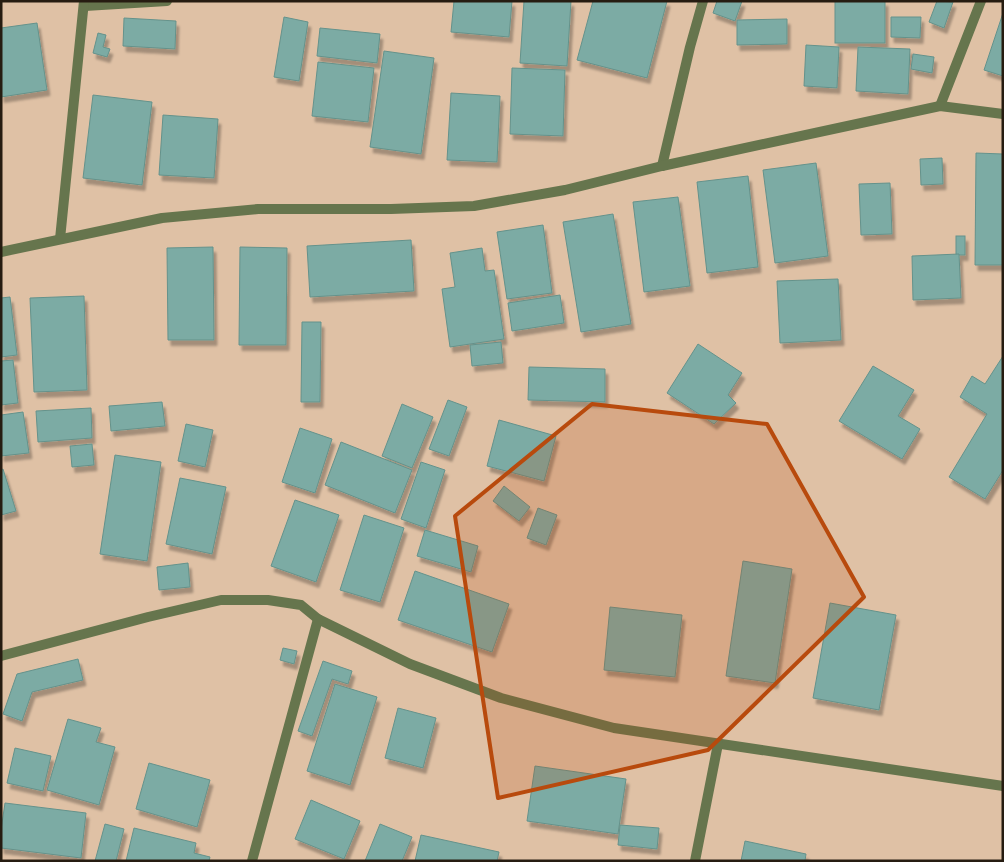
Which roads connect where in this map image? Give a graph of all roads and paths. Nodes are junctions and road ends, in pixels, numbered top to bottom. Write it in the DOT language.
graph roads {
  1 [pos="167,1"];
  2 [pos="703,1"];
  3 [pos="982,1"];
  4 [pos="84,4"];
  5 [pos="940,106"];
  6 [pos="1003,114"];
  7 [pos="662,166"];
  8 [pos="60,239"];
  9 [pos="1,252"];
  10 [pos="318,619"];
  11 [pos="1,656"];
  12 [pos="718,744"];
  13 [pos="1003,786"];
  14 [pos="252,861"];
  15 [pos="695,861"];
  1 -- 4 [label="street"];
  2 -- 7 [label="street"];
  3 -- 5 [label="street"];
  4 -- 8 [label="street"];
  5 -- 6 [label="street"];
  5 -- 7 [label="street"];
  7 -- 8 [label="street"];
  8 -- 9 [label="street"];
  10 -- 11 [label="street"];
  10 -- 12 [label="street"];
  10 -- 14 [label="street"];
  12 -- 13 [label="street"];
  12 -- 15 [label="street"];
}
